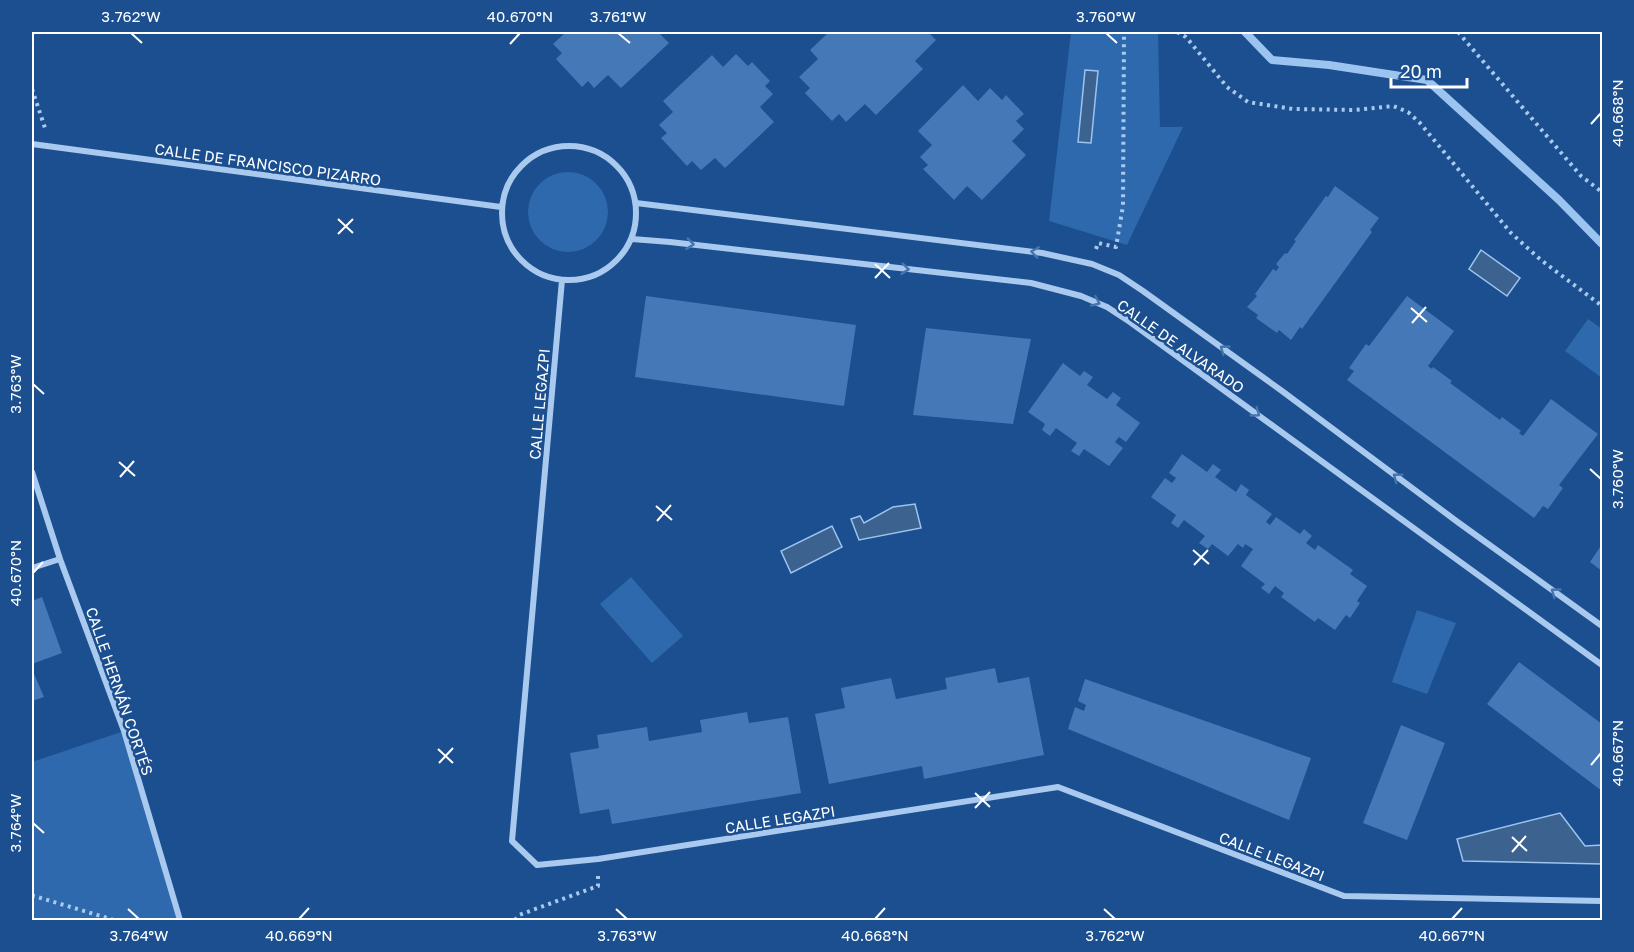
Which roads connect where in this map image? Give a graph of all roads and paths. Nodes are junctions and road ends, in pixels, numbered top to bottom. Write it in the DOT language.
graph roads {
  1 [pos="1124,32"];
  2 [pos="1178,32"];
  3 [pos="1458,32"];
  4 [pos="32,88"];
  5 [pos="32,144"];
  6 [pos="51,147"];
  7 [pos="1602,192"];
  8 [pos="636,203"];
  9 [pos="501,207"];
  10 [pos="632,239"];
  11 [pos="1092,264"];
  12 [pos="562,280"];
  13 [pos="1602,306"];
  14 [pos="32,472"];
  15 [pos="60,559"];
  16 [pos="32,568"];
  17 [pos="1602,626"];
  18 [pos="1602,665"];
  19 [pos="598,859"];
  20 [pos="32,897"];
  21 [pos="1602,901"];
  22 [pos="114,921"];
  23 [pos="180,921"];
  24 [pos="515,921"];
  1 -- 11 [label="path"];
  2 -- 13 [label="path"];
  3 -- 7 [label="path"];
  4 -- 6 [label="path"];
  5 -- 6 [label="street, CALLE DE FRANCISCO PIZARRO"];
  6 -- 9 [label="street, CALLE DE FRANCISCO PIZARRO"];
  8 -- 9 [label="street"];
  8 -- 10 [label="street"];
  11 -- 8 [label="street, CALLE DE ALVARADO, one-way"];
  9 -- 12 [label="street"];
  10 -- 12 [label="street"];
  10 -- 18 [label="street, CALLE DE ALVARADO, one-way"];
  17 -- 11 [label="street, CALLE DE ALVARADO, one-way"];
  12 -- 19 [label="street, CALLE LEGAZPI"];
  14 -- 15 [label="street, CALLE HERNÁN CORTÉS"];
  15 -- 16 [label="street"];
  15 -- 23 [label="street, CALLE HERNÁN CORTÉS"];
  19 -- 21 [label="street, CALLE LEGAZPI"];
  19 -- 24 [label="path"];
  20 -- 22 [label="path"];
}
